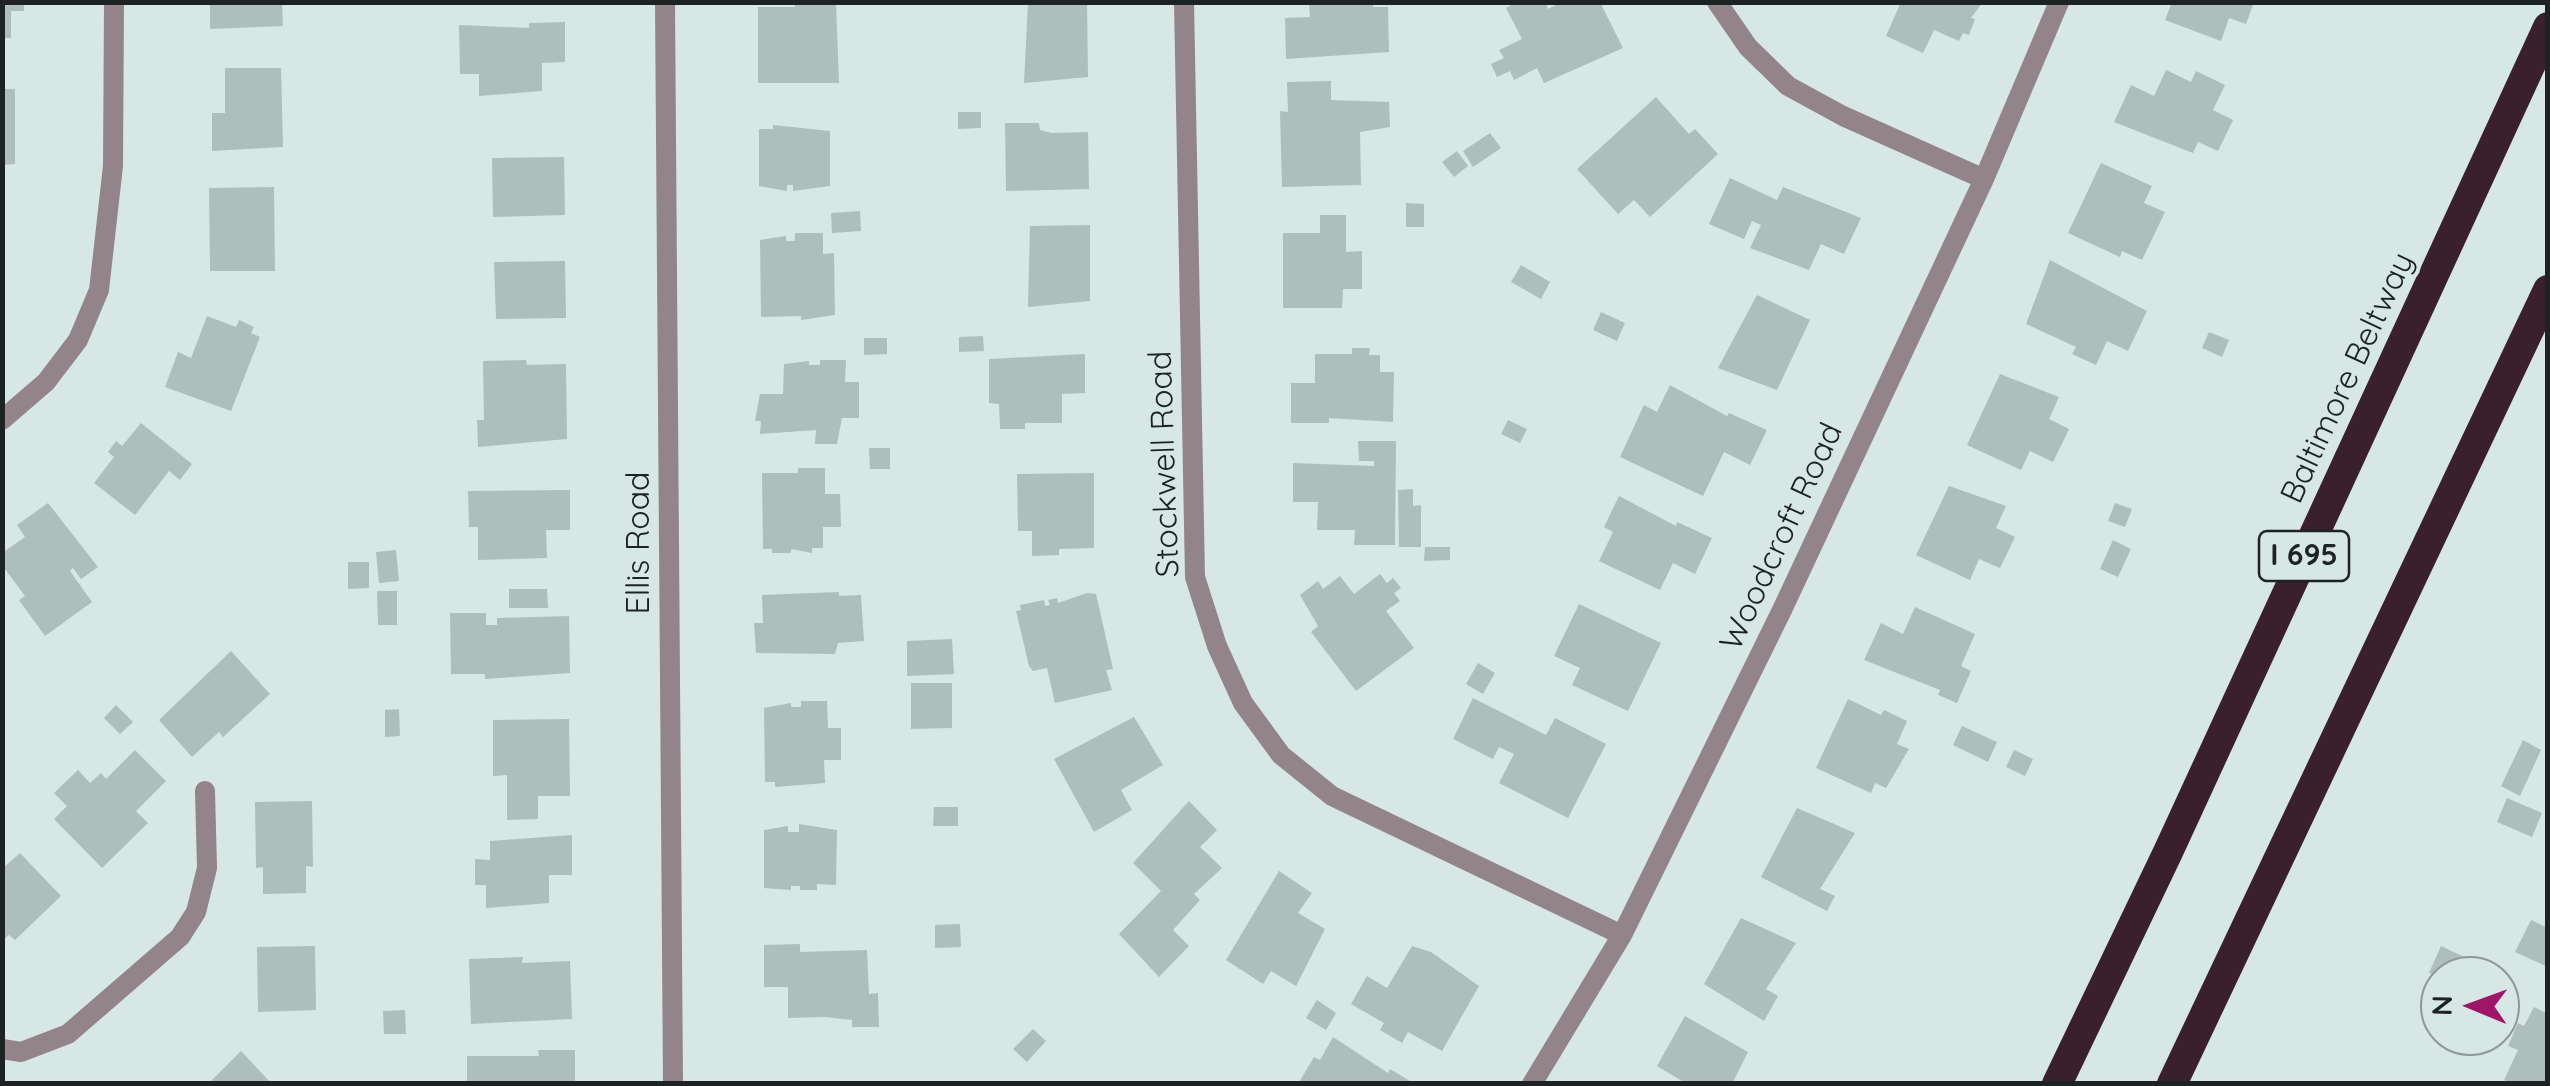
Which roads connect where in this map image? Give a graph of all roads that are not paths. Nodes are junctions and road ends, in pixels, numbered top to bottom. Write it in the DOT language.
graph roads {
  1 [pos="114,2"];
  2 [pos="665,2"];
  3 [pos="1184,2"];
  4 [pos="1717,2"];
  5 [pos="2058,2"];
  6 [pos="2548,27"];
  7 [pos="1984,179"];
  8 [pos="2548,290"];
  9 [pos="2,420"];
  10 [pos="205,791"];
  11 [pos="1622,936"];
  12 [pos="2,1048"];
  13 [pos="673,1084"];
  14 [pos="1532,1084"];
  15 [pos="2057,1084"];
  16 [pos="2172,1084"];
  1 -- 9 [label="street"];
  2 -- 13 [label="street, Ellis Road"];
  3 -- 11 [label="street, Stockwell Road"];
  4 -- 7 [label="street"];
  5 -- 7 [label="street, Woodcroft Road"];
  6 -- 15 [label="highway, Baltimore Beltway / I 695"];
  7 -- 11 [label="street, Woodcroft Road"];
  8 -- 16 [label="highway"];
  10 -- 12 [label="street"];
  11 -- 14 [label="street, Woodcroft Road"];
}
